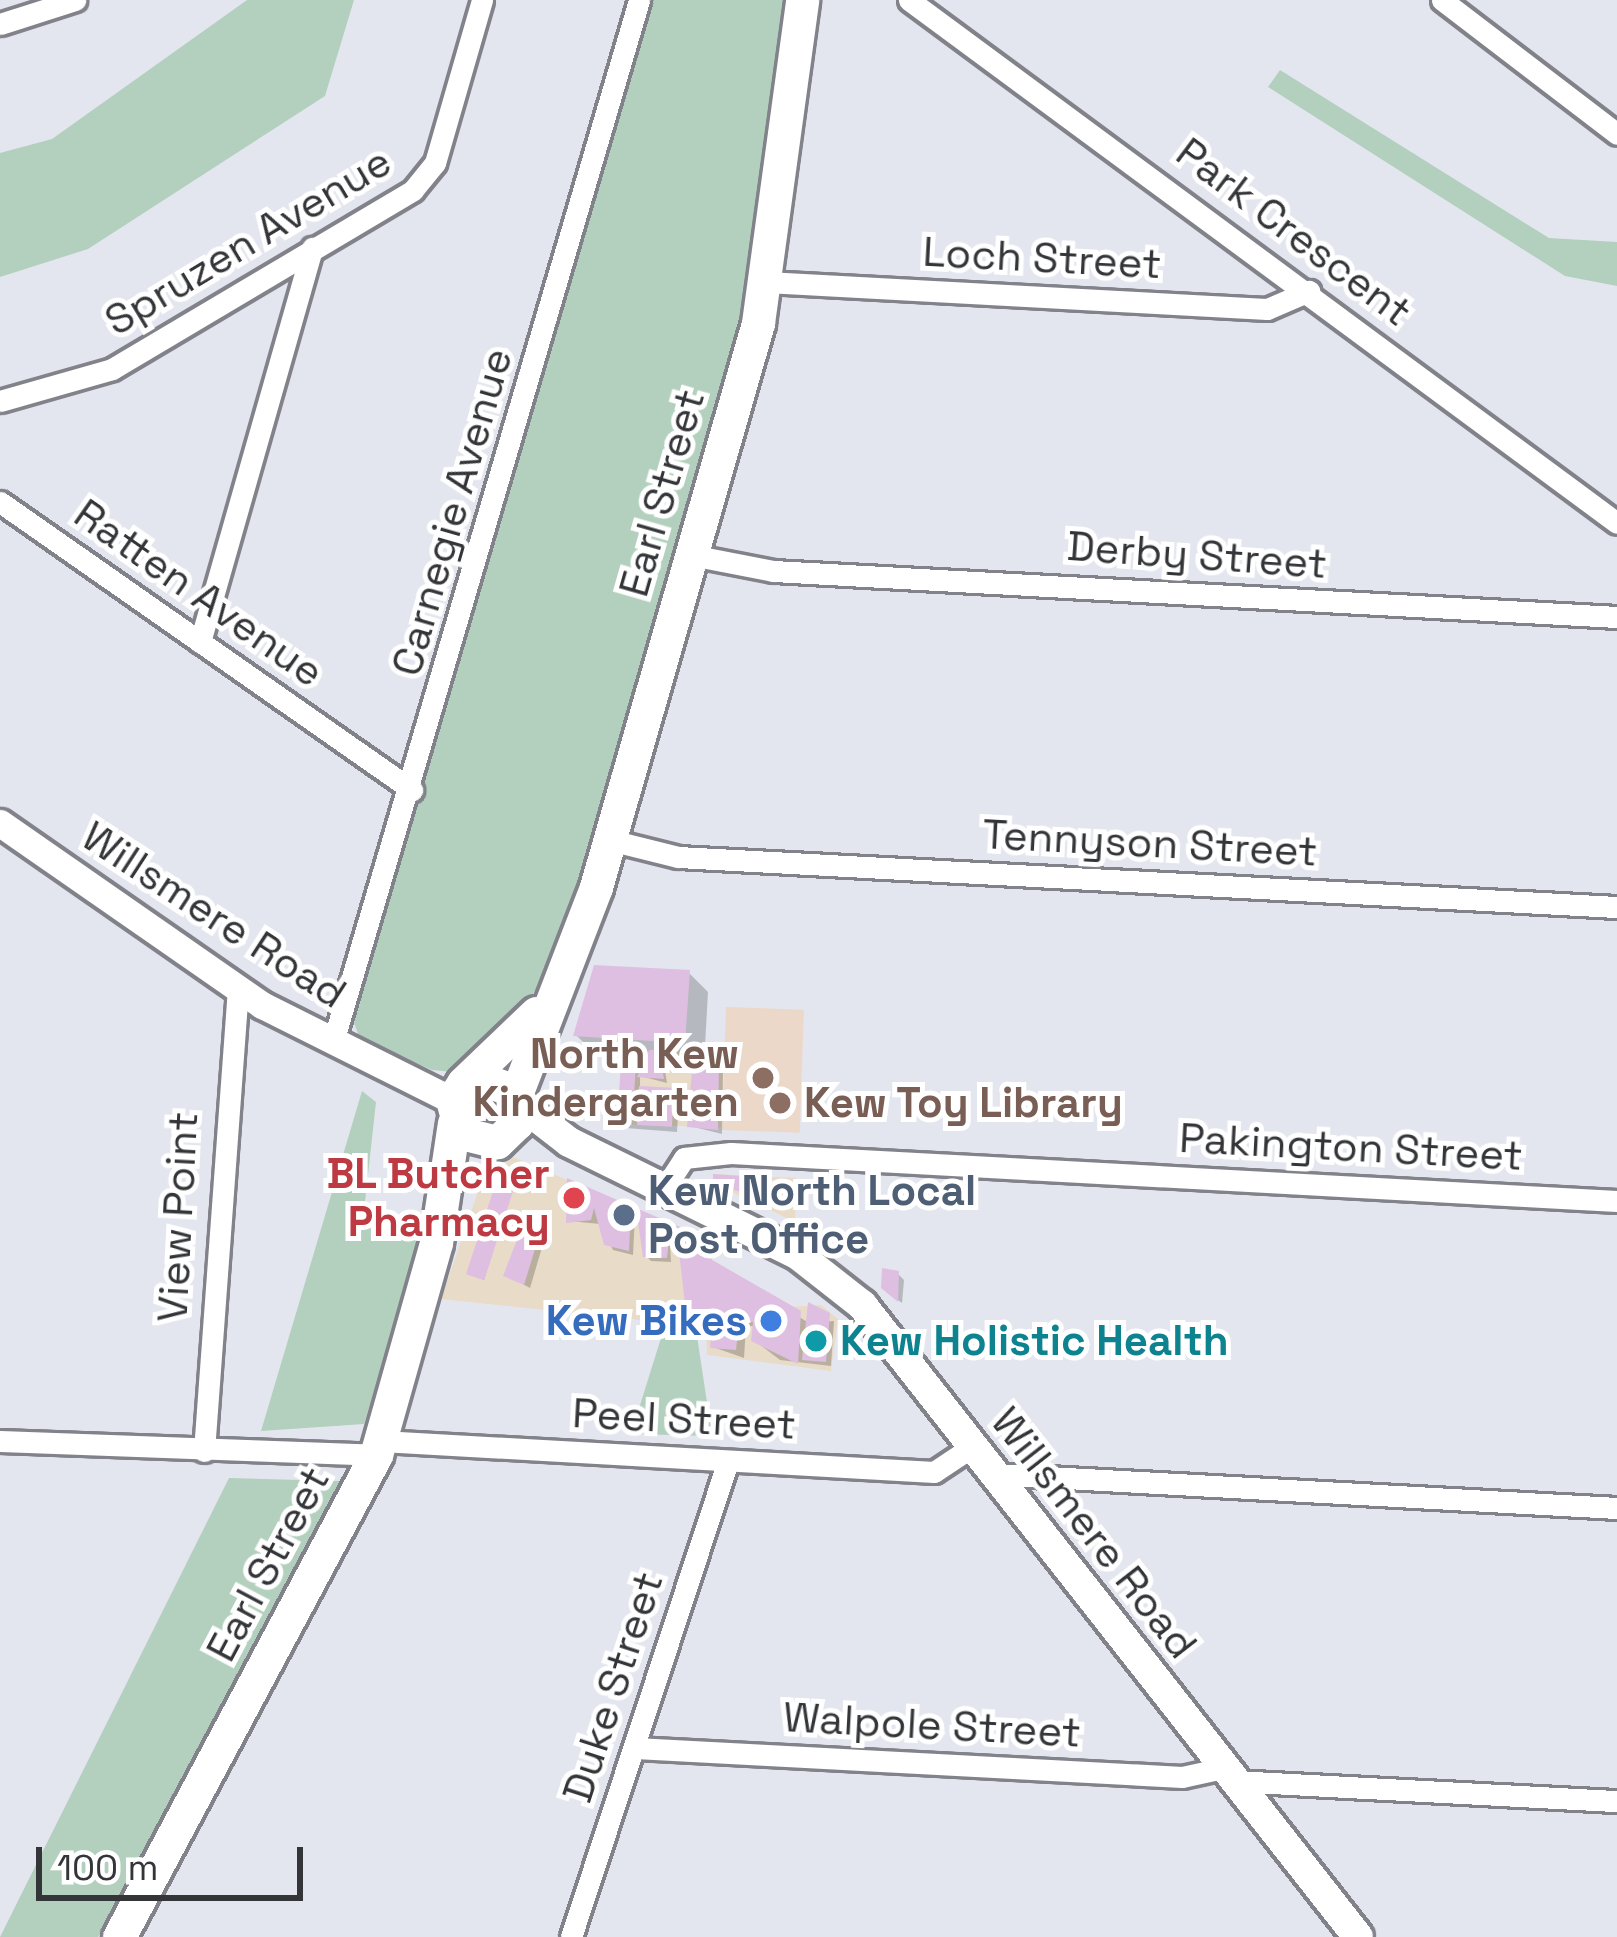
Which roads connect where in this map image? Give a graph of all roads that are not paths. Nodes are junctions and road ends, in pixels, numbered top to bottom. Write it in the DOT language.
graph roads {
  1 [pos="75,0"];
  2 [pos="482,0"];
  3 [pos="639,0"];
  4 [pos="802,0"];
  5 [pos="888,0"];
  6 [pos="1442,0"];
  7 [pos="915,4"];
  8 [pos="0,24"];
  9 [pos="1617,134"];
  10 [pos="312,248"];
  11 [pos="766,282"];
  12 [pos="1309,291"];
  13 [pos="0,401"];
  14 [pos="0,502"];
  15 [pos="1617,523"];
  16 [pos="689,563"];
  17 [pos="1617,617"];
  18 [pos="200,642"];
  19 [pos="412,790"];
  20 [pos="0,823"];
  21 [pos="607,847"];
  22 [pos="1617,907"];
  23 [pos="238,990"];
  24 [pos="552,998"];
  25 [pos="333,1042"];
  26 [pos="460,1100"];
  27 [pos="510,1118"];
  28 [pos="667,1186"];
  29 [pos="1617,1201"];
  30 [pos="730,1220"];
  31 [pos="436,1243"];
  32 [pos="0,1441"];
  33 [pos="973,1446"];
  34 [pos="379,1448"];
  35 [pos="204,1450"];
  36 [pos="728,1461"];
  37 [pos="993,1474"];
  38 [pos="1071,1478"];
  39 [pos="1015,1501"];
  40 [pos="1617,1508"];
  41 [pos="635,1748"];
  42 [pos="1228,1774"];
  43 [pos="1293,1784"];
  44 [pos="1617,1801"];
  45 [pos="1259,1816"];
  46 [pos="122,1928"];
  47 [pos="571,1937"];
  48 [pos="1358,1937"];
  1 -- 8 [label="street"];
  2 -- 10 [label="street, Spruzen Avenue"];
  3 -- 19 [label="street, Carnegie Avenue"];
  4 -- 11 [label="main road, Earl Street"];
  5 -- 7 [label="street, Park Crescent"];
  6 -- 9 [label="street"];
  7 -- 12 [label="street, Park Crescent"];
  10 -- 13 [label="street, Spruzen Avenue"];
  10 -- 18 [label="street"];
  11 -- 12 [label="street, Loch Street"];
  11 -- 16 [label="main road, Earl Street"];
  12 -- 15 [label="street, Park Crescent"];
  14 -- 18 [label="street, Ratten Avenue"];
  16 -- 17 [label="street, Derby Street"];
  16 -- 21 [label="main road, Earl Street"];
  18 -- 19 [label="street, Ratten Avenue"];
  19 -- 25 [label="street, Carnegie Avenue"];
  20 -- 23 [label="street, Willsmere Road"];
  21 -- 22 [label="street, Tennyson Street"];
  21 -- 24 [label="main road, Earl Street"];
  23 -- 25 [label="street, Willsmere Road"];
  23 -- 35 [label="street, View Point"];
  24 -- 26 [label="main road, Earl Street"];
  24 -- 27 [label="main road, Earl Street"];
  25 -- 26 [label="street, Willsmere Road"];
  26 -- 27 [label="main road"];
  26 -- 27 [label="main road"];
  26 -- 31 [label="main road, Earl Street"];
  27 -- 28 [label="main road, Willsmere Road"];
  27 -- 30 [label="main road, Willsmere Road"];
  27 -- 31 [label="main road, Earl Street"];
  28 -- 29 [label="street, Pakington Street"];
  28 -- 30 [label="main road, Willsmere Road"];
  30 -- 33 [label="main road, Willsmere Road"];
  31 -- 34 [label="main road, Earl Street"];
  32 -- 35 [label="street, Peel Street"];
  33 -- 36 [label="street, Peel Street"];
  33 -- 37 [label="main road, Willsmere Road"];
  34 -- 35 [label="street, Peel Street"];
  34 -- 36 [label="street, Peel Street"];
  34 -- 46 [label="main road, Earl Street"];
  36 -- 41 [label="street, Duke Street"];
  37 -- 38 [label="street"];
  37 -- 39 [label="main road, Willsmere Road"];
  38 -- 39 [label="street"];
  38 -- 40 [label="street"];
  39 -- 42 [label="main road, Willsmere Road"];
  41 -- 42 [label="street, Walpole Street"];
  41 -- 47 [label="street, Duke Street"];
  42 -- 43 [label="street, Walpole Street"];
  42 -- 45 [label="main road, Willsmere Road"];
  43 -- 44 [label="street, Walpole Street"];
  43 -- 45 [label="street"];
  45 -- 48 [label="main road, Willsmere Road"];
}
